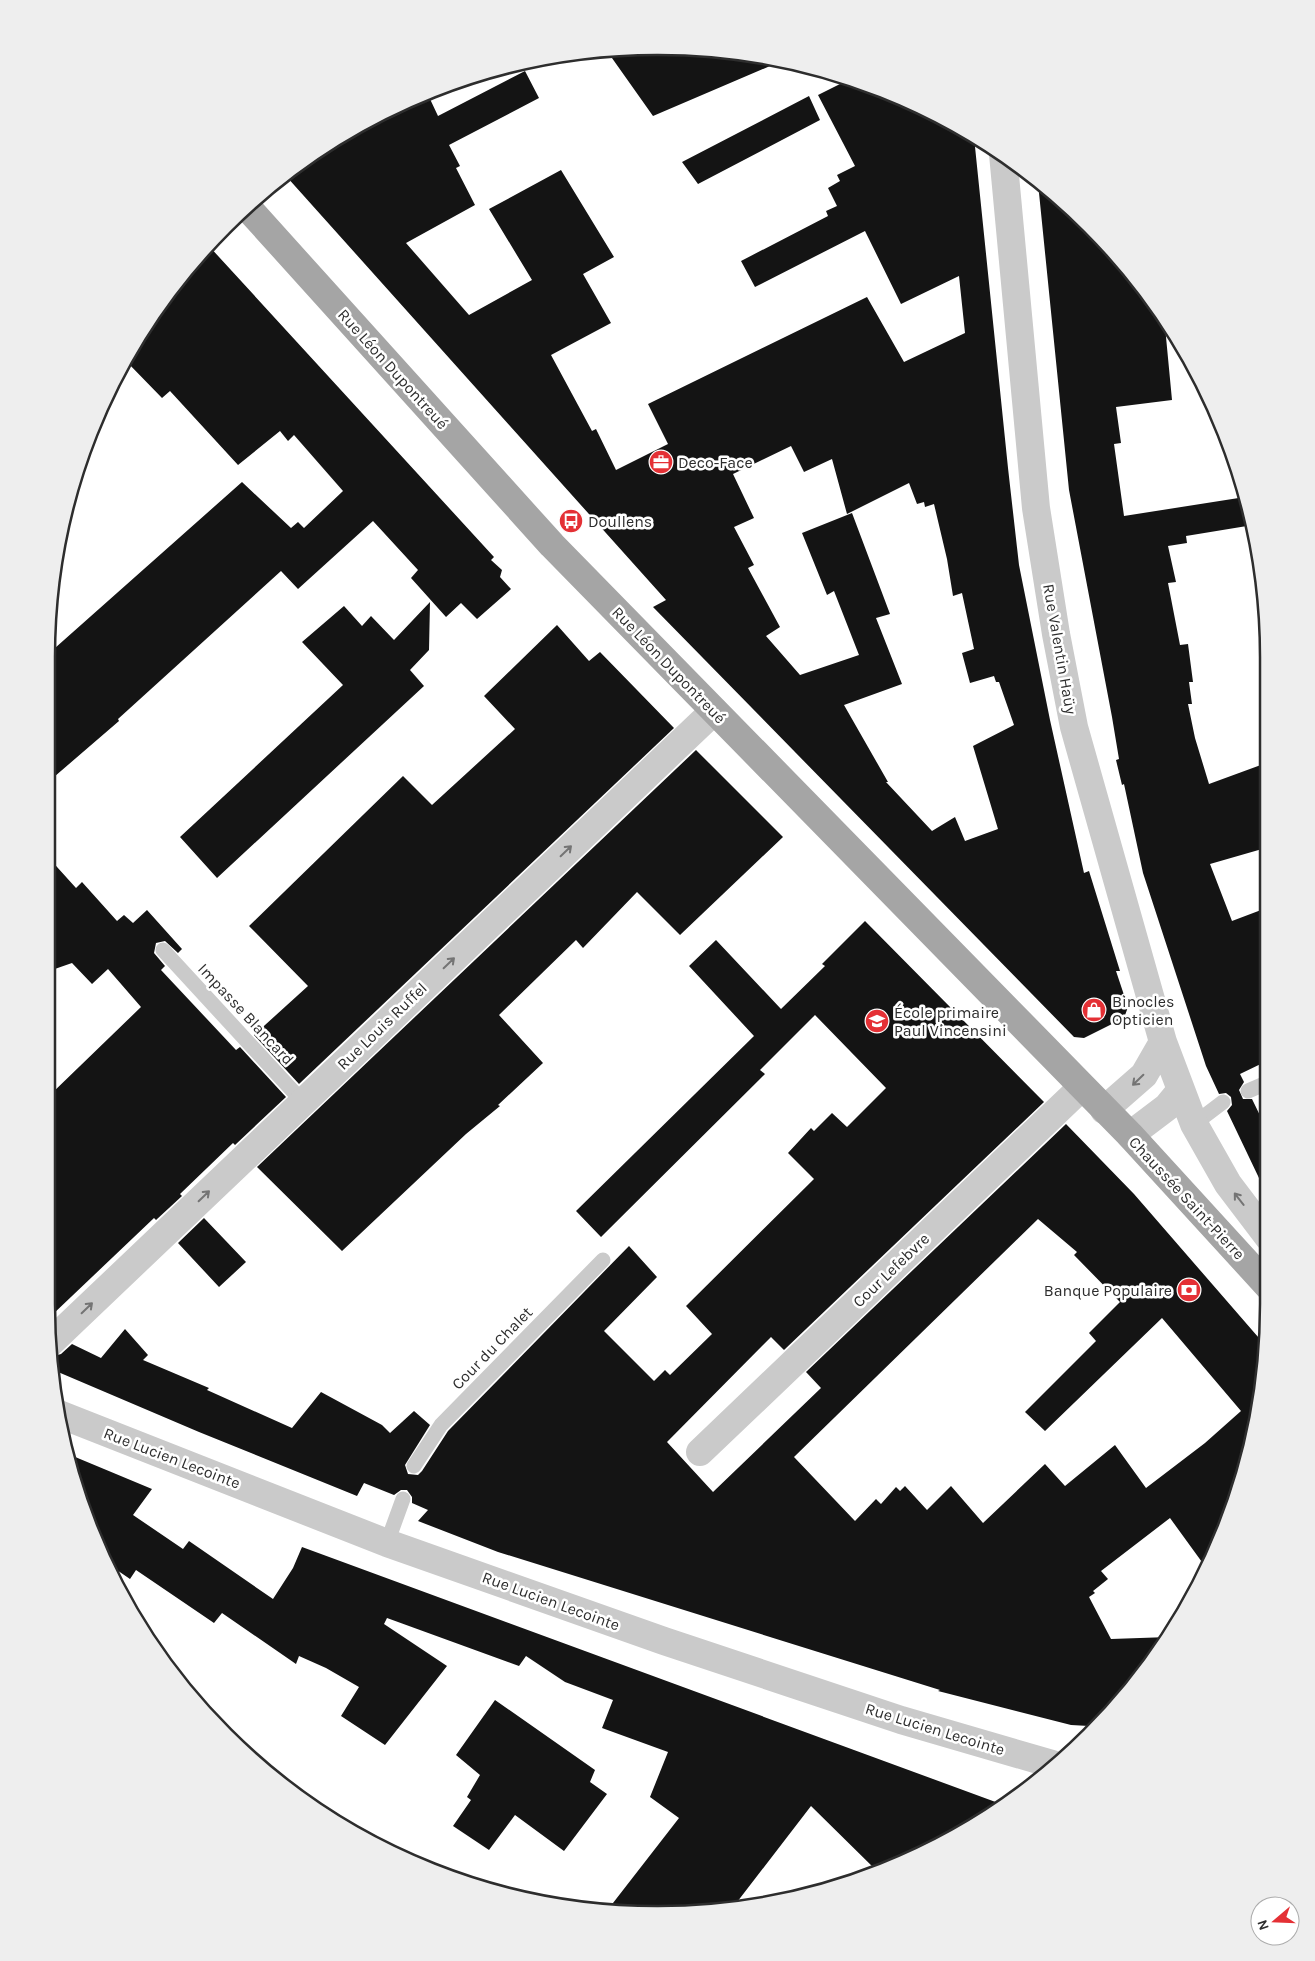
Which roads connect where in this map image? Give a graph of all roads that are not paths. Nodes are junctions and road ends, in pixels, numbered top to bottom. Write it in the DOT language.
graph roads {
  1 [pos="1004,166"];
  2 [pos="252,212"];
  3 [pos="714,711"];
  4 [pos="163,950"];
  5 [pos="1163,1042"];
  6 [pos="1260,1086"];
  7 [pos="1081,1088"];
  8 [pos="1181,1090"];
  9 [pos="1248,1091"];
  10 [pos="303,1102"];
  11 [pos="1223,1102"];
  12 [pos="1104,1110"];
  13 [pos="1194,1124"];
  14 [pos="1130,1135"];
  15 [pos="1260,1226"];
  16 [pos="603,1260"];
  17 [pos="1260,1277"];
  18 [pos="56,1337"];
  19 [pos="66,1417"];
  20 [pos="700,1452"];
  21 [pos="414,1466"];
  22 [pos="404,1499"];
  23 [pos="387,1542"];
  24 [pos="1047,1763"];
  1 -- 5 [label="street, Rue Valentin Haüy"];
  2 -- 3 [label="main road, Rue Léon Dupontreué"];
  3 -- 7 [label="main road, Rue Léon Dupontreué"];
  10 -- 3 [label="street, Rue Louis Ruffel, one-way"];
  4 -- 10 [label="lane, Impasse Blancard"];
  5 -- 8 [label="street, Rue Valentin Haüy"];
  5 -- 12 [label="street, one-way"];
  6 -- 9 [label="lane"];
  7 -- 12 [label="main road, Rue Léon Dupontreué"];
  7 -- 20 [label="street, Cour Lefebvre"];
  8 -- 13 [label="street, Rue Valentin Haüy"];
  8 -- 14 [label="street"];
  18 -- 10 [label="street, Rue Louis Ruffel, one-way"];
  11 -- 13 [label="lane"];
  12 -- 14 [label="main road, Chaussée Saint-Pierre"];
  15 -- 13 [label="street, Rue Valentin Haüy, one-way"];
  14 -- 17 [label="main road, Chaussée Saint-Pierre"];
  16 -- 21 [label="lane, Cour du Chalet"];
  19 -- 23 [label="street, Rue Lucien Lecointe"];
  22 -- 23 [label="lane"];
  23 -- 24 [label="street, Rue Lucien Lecointe"];
}
